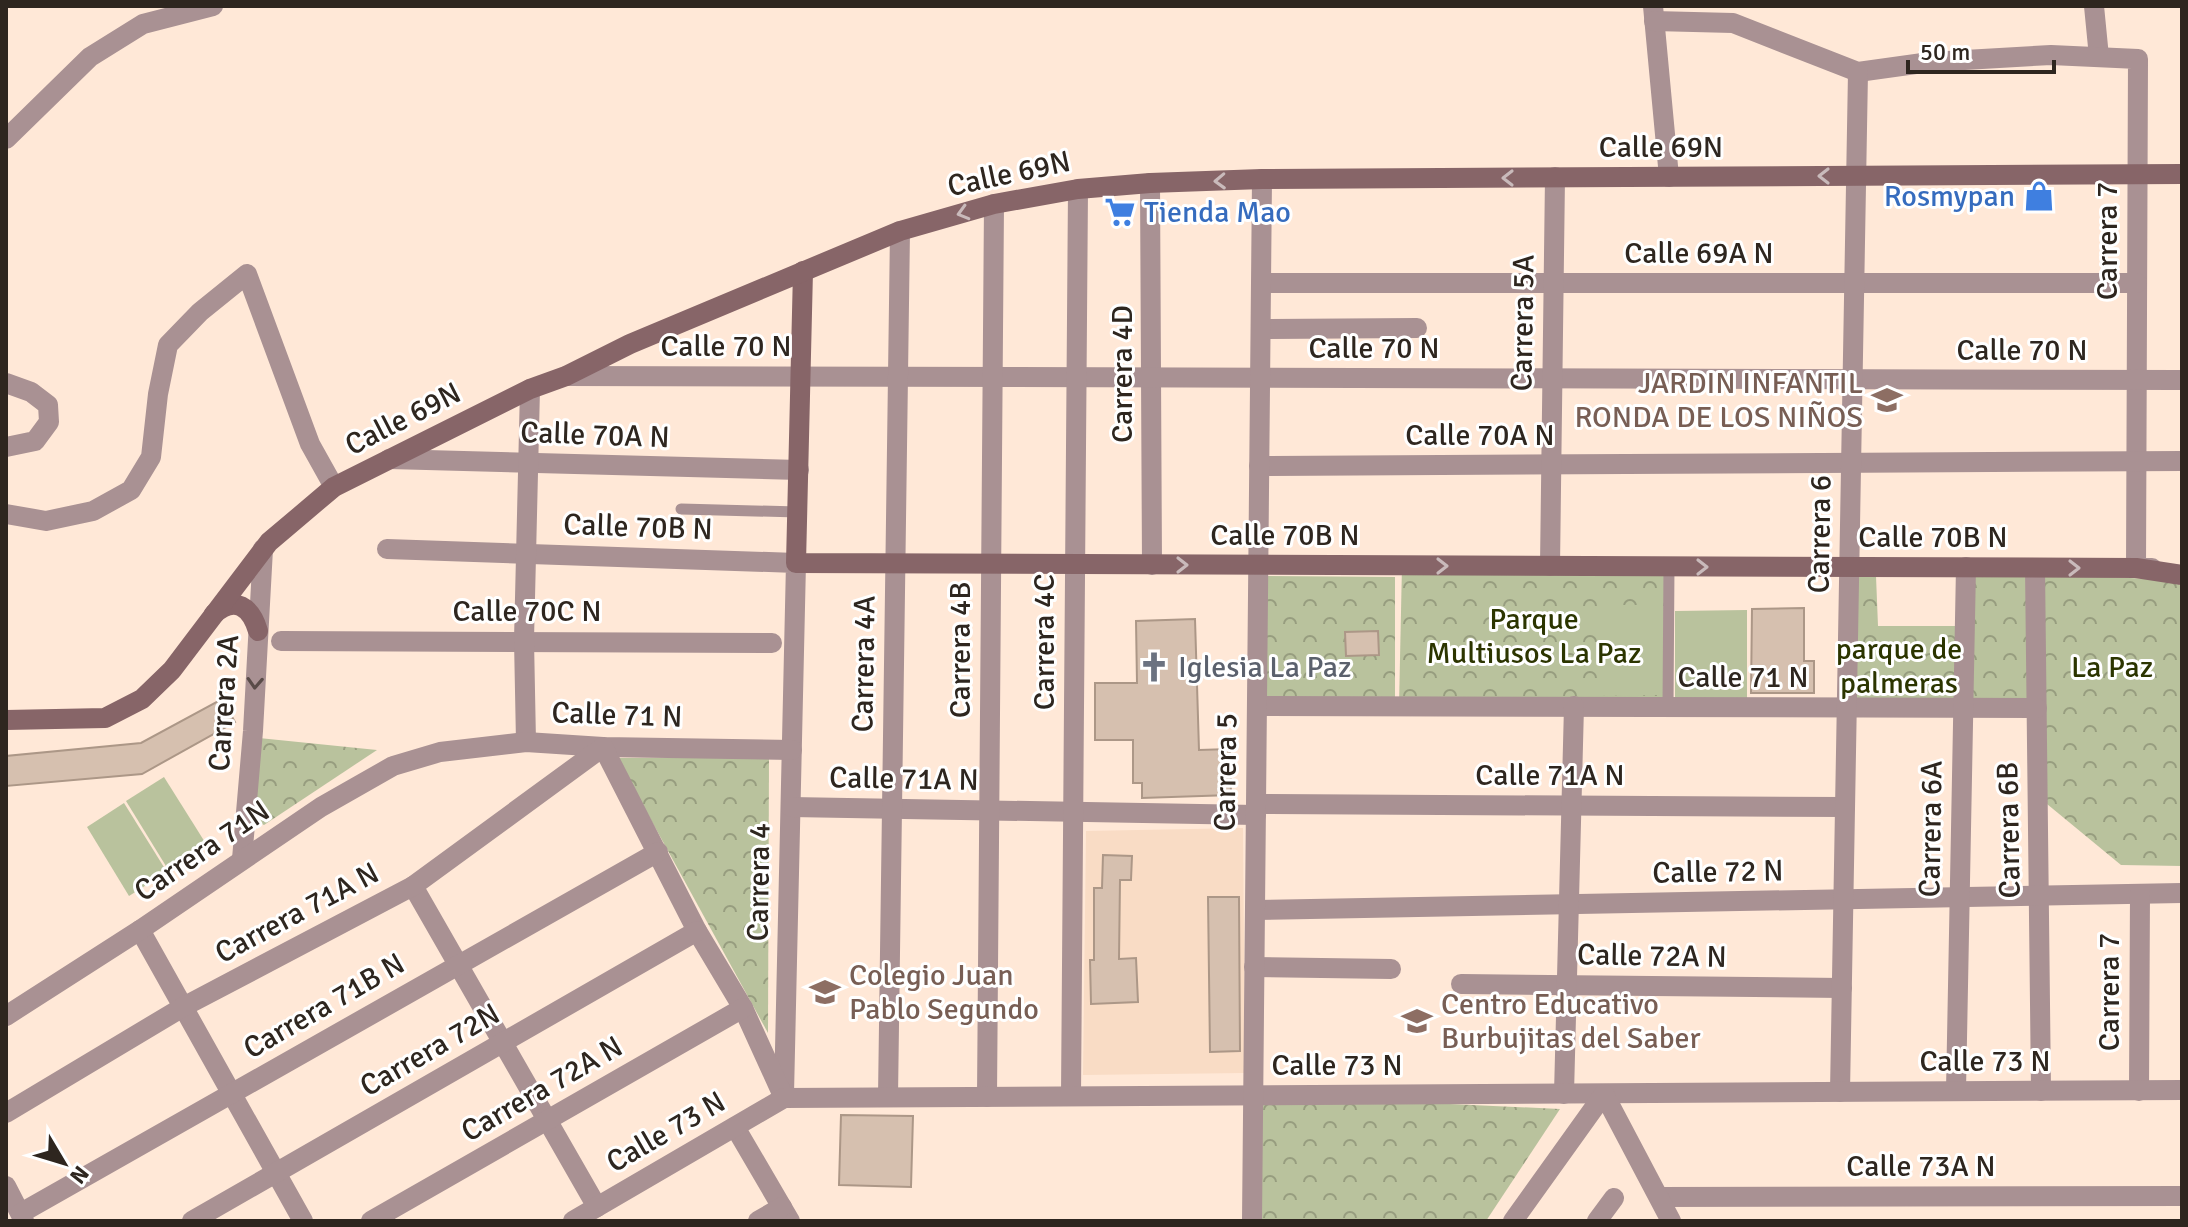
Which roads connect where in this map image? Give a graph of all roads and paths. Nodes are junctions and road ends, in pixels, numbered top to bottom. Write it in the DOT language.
graph roads {
  1 [pos="213,6"];
  2 [pos="2094,6"];
  3 [pos="1653,14"];
  4 [pos="2099,57"];
  5 [pos="1858,72"];
  6 [pos="6,139"];
  7 [pos="2137,174"];
  8 [pos="2182,174"];
  9 [pos="1856,176"];
  10 [pos="1555,177"];
  11 [pos="1669,177"];
  12 [pos="1262,179"];
  13 [pos="1150,183"];
  14 [pos="1078,189"];
  15 [pos="994,204"];
  16 [pos="900,231"];
  17 [pos="803,271"];
  18 [pos="1261,283"];
  19 [pos="1554,283"];
  20 [pos="1854,283"];
  21 [pos="2137,283"];
  22 [pos="1417,328"];
  23 [pos="1261,329"];
  24 [pos="566,376"];
  25 [pos="801,376"];
  26 [pos="898,377"];
  27 [pos="992,377"];
  28 [pos="1076,377"];
  29 [pos="1152,377"];
  30 [pos="1260,378"];
  31 [pos="1553,378"];
  32 [pos="1852,379"];
  33 [pos="2136,380"];
  34 [pos="2182,380"];
  35 [pos="6,383"];
  36 [pos="530,389"];
  37 [pos="6,447"];
  38 [pos="389,459"];
  39 [pos="2136,461"];
  40 [pos="2182,461"];
  41 [pos="528,463"];
  42 [pos="1851,463"];
  43 [pos="1552,464"];
  44 [pos="1259,466"];
  45 [pos="799,470"];
  46 [pos="334,487"];
  47 [pos="681,509"];
  48 [pos="798,512"];
  49 [pos="6,514"];
  50 [pos="263,549"];
  51 [pos="387,549"];
  52 [pos="526,553"];
  53 [pos="796,563"];
  54 [pos="895,564"];
  55 [pos="991,564"];
  56 [pos="1075,564"];
  57 [pos="1152,565"];
  58 [pos="1258,565"];
  59 [pos="1550,566"];
  60 [pos="1669,566"];
  61 [pos="1849,567"];
  62 [pos="1966,567"];
  63 [pos="2182,567"];
  64 [pos="2035,568"];
  65 [pos="2136,568"];
  66 [pos="2182,575"];
  67 [pos="211,617"];
  68 [pos="258,631"];
  69 [pos="524,640"];
  70 [pos="281,641"];
  71 [pos="772,643"];
  72 [pos="1257,706"];
  73 [pos="1574,706"];
  74 [pos="1668,706"];
  75 [pos="1847,707"];
  76 [pos="1963,707"];
  77 [pos="2037,708"];
  78 [pos="6,720"];
  79 [pos="526,742"];
  80 [pos="603,747"];
  81 [pos="792,750"];
  82 [pos="440,752"];
  83 [pos="1572,806"];
  84 [pos="791,807"];
  85 [pos="1845,807"];
  86 [pos="892,809"];
  87 [pos="1256,809"];
  88 [pos="989,810"];
  89 [pos="1073,812"];
  90 [pos="658,852"];
  91 [pos="242,859"];
  92 [pos="413,886"];
  93 [pos="2182,893"];
  94 [pos="2140,894"];
  95 [pos="2039,896"];
  96 [pos="1960,898"];
  97 [pos="1843,900"];
  98 [pos="1569,905"];
  99 [pos="1255,910"];
  100 [pos="140,930"];
  101 [pos="697,931"];
  102 [pos="458,965"];
  103 [pos="1254,967"];
  104 [pos="1391,969"];
  105 [pos="1461,984"];
  106 [pos="1567,985"];
  107 [pos="1842,988"];
  108 [pos="183,1007"];
  109 [pos="743,1008"];
  110 [pos="6,1016"];
  111 [pos="503,1042"];
  112 [pos="2182,1090"];
  113 [pos="1956,1091"];
  114 [pos="2041,1091"];
  115 [pos="2139,1091"];
  116 [pos="1840,1092"];
  117 [pos="231,1094"];
  118 [pos="1564,1094"];
  119 [pos="1604,1094"];
  120 [pos="1253,1095"];
  121 [pos="1071,1096"];
  122 [pos="888,1097"];
  123 [pos="987,1097"];
  124 [pos="784,1098"];
  125 [pos="6,1113"];
  126 [pos="547,1120"];
  127 [pos="735,1127"];
  128 [pos="276,1173"];
  129 [pos="6,1186"];
  130 [pos="2182,1196"];
  131 [pos="1659,1197"];
  132 [pos="1614,1198"];
  133 [pos="786,1214"];
  134 [pos="22,1217"];
  135 [pos="583,1217"];
  136 [pos="192,1221"];
  137 [pos="303,1221"];
  138 [pos="371,1221"];
  139 [pos="758,1221"];
  140 [pos="1252,1221"];
  141 [pos="1513,1221"];
  142 [pos="1597,1221"];
  143 [pos="1671,1221"];
  1 -- 6 [label="street"];
  2 -- 4 [label="street"];
  3 -- 5 [label="street"];
  3 -- 11 [label="street"];
  4 -- 5 [label="street"];
  4 -- 7 [label="street, Carrera 7"];
  5 -- 9 [label="street, Carrera 6"];
  7 -- 8 [label="street, Calle 69N"];
  7 -- 9 [label="street, Calle 69N"];
  7 -- 21 [label="street, Carrera 7"];
  9 -- 11 [label="street, Calle 69N, one-way"];
  9 -- 20 [label="street, Carrera 6"];
  10 -- 11 [label="street, Calle 69N"];
  10 -- 12 [label="street, Calle 69N, one-way"];
  10 -- 19 [label="street, Carrera 5A"];
  12 -- 13 [label="street, Calle 69N, one-way"];
  12 -- 18 [label="street, Carrera 5"];
  13 -- 14 [label="street, Calle 69N"];
  13 -- 29 [label="street, Carrera 4D"];
  14 -- 15 [label="street, Calle 69N"];
  14 -- 28 [label="street, Carrera 4C"];
  15 -- 16 [label="street, Calle 69N, one-way"];
  15 -- 27 [label="street, Carrera 4B"];
  16 -- 17 [label="street, Calle 69N"];
  16 -- 26 [label="street, Carrera 4A"];
  17 -- 24 [label="street, Calle 69N"];
  17 -- 25 [label="street, Carrera 4"];
  18 -- 19 [label="street, Calle 69A N"];
  18 -- 23 [label="street, Carrera 5"];
  19 -- 20 [label="street, Calle 69A N"];
  19 -- 31 [label="street, Carrera 5A"];
  20 -- 21 [label="street, Calle 69A N"];
  20 -- 32 [label="street, Carrera 6"];
  21 -- 33 [label="street, Carrera 7"];
  22 -- 23 [label="street"];
  23 -- 30 [label="street, Carrera 5"];
  24 -- 25 [label="street, Calle 70 N"];
  24 -- 36 [label="street, Calle 69N"];
  25 -- 26 [label="street, Calle 70 N"];
  25 -- 45 [label="street, Carrera 4"];
  26 -- 27 [label="street, Calle 70 N"];
  26 -- 54 [label="street, Carrera 4A"];
  27 -- 28 [label="street, Calle 70 N"];
  27 -- 55 [label="street, Carrera 4B"];
  28 -- 29 [label="street, Calle 70 N"];
  28 -- 56 [label="street, Carrera 4C"];
  29 -- 30 [label="street, Calle 70 N"];
  29 -- 57 [label="street, Carrera 4D"];
  30 -- 31 [label="street, Calle 70 N"];
  30 -- 44 [label="street, Carrera 5"];
  31 -- 32 [label="street, Calle 70 N"];
  31 -- 43 [label="street, Carrera 5A"];
  32 -- 33 [label="street, Calle 70 N"];
  32 -- 42 [label="street, Carrera 6"];
  33 -- 34 [label="street, Calle 70 N"];
  33 -- 39 [label="street, Carrera 7"];
  35 -- 37 [label="street"];
  36 -- 38 [label="street, Calle 69N"];
  36 -- 41 [label="street"];
  38 -- 41 [label="street, Calle 70A N"];
  38 -- 46 [label="street, Calle 69N"];
  39 -- 40 [label="street, Calle 70A N"];
  39 -- 42 [label="street, Calle 70A N"];
  39 -- 65 [label="street, Carrera 7"];
  41 -- 45 [label="street, Calle 70A N"];
  41 -- 52 [label="street"];
  42 -- 43 [label="street, Calle 70A N"];
  42 -- 61 [label="street, Carrera 6"];
  43 -- 44 [label="street, Calle 70A N"];
  43 -- 59 [label="street, Carrera 5A"];
  44 -- 58 [label="street, Carrera 5"];
  45 -- 48 [label="street, Carrera 4"];
  46 -- 49 [label="street"];
  46 -- 50 [label="street, Calle 69N"];
  47 -- 48 [label="lane"];
  48 -- 53 [label="street, Carrera 4"];
  50 -- 67 [label="street, Calle 69N"];
  50 -- 68 [label="street, Carrera 2A"];
  51 -- 52 [label="street, Calle 70B N"];
  52 -- 53 [label="street, Calle 70B N"];
  52 -- 69 [label="street"];
  53 -- 54 [label="street, Calle 70B N"];
  53 -- 81 [label="street, Carrera 4"];
  54 -- 55 [label="street, Calle 70B N"];
  54 -- 86 [label="street, Carrera 4A"];
  55 -- 56 [label="street, Calle 70B N"];
  55 -- 88 [label="street, Carrera 4B"];
  56 -- 57 [label="street, Calle 70B N"];
  56 -- 89 [label="street, Carrera 4C"];
  57 -- 58 [label="street, Calle 70B N, one-way"];
  58 -- 59 [label="street, Calle 70B N, one-way"];
  58 -- 72 [label="street, Carrera 5"];
  59 -- 60 [label="street, Calle 70B N"];
  60 -- 61 [label="street, Calle 70B N, one-way"];
  60 -- 74 [label="lane"];
  61 -- 62 [label="street, Calle 70B N"];
  61 -- 75 [label="street, Carrera 6"];
  62 -- 64 [label="street, Calle 70B N"];
  62 -- 76 [label="street, Carrera 6A"];
  63 -- 65 [label="street, Calle 70B N"];
  64 -- 65 [label="street, Calle 70B N, one-way"];
  64 -- 77 [label="street, Carrera 6B"];
  65 -- 66 [label="street"];
  67 -- 68 [label="street"];
  67 -- 78 [label="street, Calle 69N"];
  68 -- 91 [label="street, Carrera 2A, one-way"];
  69 -- 70 [label="street, Calle 70C N"];
  69 -- 71 [label="street, Calle 70C N"];
  69 -- 79 [label="street"];
  72 -- 73 [label="street, Calle 71 N"];
  72 -- 87 [label="street, Carrera 5"];
  73 -- 74 [label="street, Calle 71 N"];
  73 -- 83 [label="street"];
  74 -- 75 [label="street, Calle 71 N"];
  75 -- 76 [label="street, Calle 71 N"];
  75 -- 85 [label="street, Carrera 6"];
  76 -- 77 [label="street, Calle 71 N"];
  76 -- 96 [label="street, Carrera 6A"];
  77 -- 95 [label="street, Carrera 6B"];
  79 -- 80 [label="street, Calle 71 N"];
  79 -- 82 [label="street, Calle 71 N"];
  80 -- 81 [label="street, Calle 71 N"];
  80 -- 90 [label="street, Carrera 4"];
  80 -- 92 [label="street, Carrera 71A N"];
  81 -- 84 [label="street, Carrera 4"];
  82 -- 91 [label="street, Carrera 71N"];
  83 -- 85 [label="street, Calle 71A N"];
  83 -- 87 [label="street, Calle 71A N"];
  83 -- 98 [label="street"];
  84 -- 86 [label="street, Calle 71A N"];
  84 -- 124 [label="street, Carrera 4"];
  85 -- 97 [label="street, Carrera 6"];
  86 -- 88 [label="street, Calle 71A N"];
  86 -- 122 [label="street, Carrera 4A"];
  87 -- 89 [label="street, Calle 71A N"];
  87 -- 99 [label="street, Carrera 5"];
  88 -- 89 [label="street, Calle 71A N"];
  88 -- 123 [label="street, Carrera 4B"];
  89 -- 121 [label="street, Carrera 4C"];
  90 -- 101 [label="street, Carrera 4"];
  90 -- 102 [label="street, Carrera 71B N"];
  91 -- 100 [label="street, Carrera 71N"];
  92 -- 102 [label="street"];
  92 -- 108 [label="street, Carrera 71A N"];
  93 -- 94 [label="street, Calle 72 N"];
  94 -- 95 [label="street, Calle 72 N"];
  94 -- 115 [label="street, Carrera 7"];
  95 -- 96 [label="street, Calle 72 N"];
  95 -- 114 [label="street, Carrera 6B"];
  96 -- 97 [label="street, Calle 72 N"];
  96 -- 113 [label="street, Carrera 6A"];
  97 -- 98 [label="street, Calle 72 N"];
  97 -- 107 [label="street, Carrera 6"];
  98 -- 99 [label="street, Calle 72 N"];
  98 -- 106 [label="street"];
  99 -- 103 [label="street, Carrera 5"];
  100 -- 108 [label="street"];
  100 -- 110 [label="street, Carrera 71N"];
  101 -- 109 [label="street, Carrera 4"];
  101 -- 111 [label="street, Carrera 72N"];
  102 -- 111 [label="street"];
  102 -- 117 [label="street, Carrera 71B N"];
  103 -- 104 [label="street"];
  103 -- 120 [label="street, Carrera 5"];
  105 -- 106 [label="street, Calle 72A N"];
  106 -- 107 [label="street, Calle 72A N"];
  106 -- 118 [label="street"];
  107 -- 116 [label="street, Carrera 6"];
  108 -- 117 [label="street"];
  108 -- 125 [label="street, Carrera 71A N"];
  109 -- 124 [label="street, Carrera 4"];
  109 -- 126 [label="street, Carrera 72A N"];
  111 -- 126 [label="street"];
  111 -- 128 [label="street, Carrera 72N"];
  112 -- 115 [label="street, Calle 73 N"];
  113 -- 114 [label="street, Calle 73 N"];
  113 -- 116 [label="street, Calle 73 N"];
  114 -- 115 [label="street, Calle 73 N"];
  116 -- 119 [label="street, Calle 73 N"];
  117 -- 128 [label="street"];
  117 -- 134 [label="street, Carrera 71B N"];
  118 -- 119 [label="street, Calle 73 N"];
  118 -- 120 [label="street, Calle 73 N"];
  119 -- 131 [label="street"];
  119 -- 141 [label="street"];
  120 -- 121 [label="street, Calle 73 N"];
  120 -- 140 [label="street, Carrera 5"];
  121 -- 123 [label="street, Calle 73 N"];
  122 -- 123 [label="street, Calle 73 N"];
  122 -- 124 [label="street, Calle 73 N"];
  124 -- 127 [label="street, Calle 73 N"];
  126 -- 135 [label="street"];
  126 -- 138 [label="street, Carrera 72A N"];
  127 -- 133 [label="street"];
  127 -- 135 [label="street, Calle 73 N"];
  128 -- 136 [label="street, Carrera 72N"];
  128 -- 137 [label="street"];
  129 -- 134 [label="street"];
  130 -- 131 [label="street, Calle 73A N"];
  131 -- 143 [label="street"];
  132 -- 142 [label="street"];
  133 -- 139 [label="street"];
}
